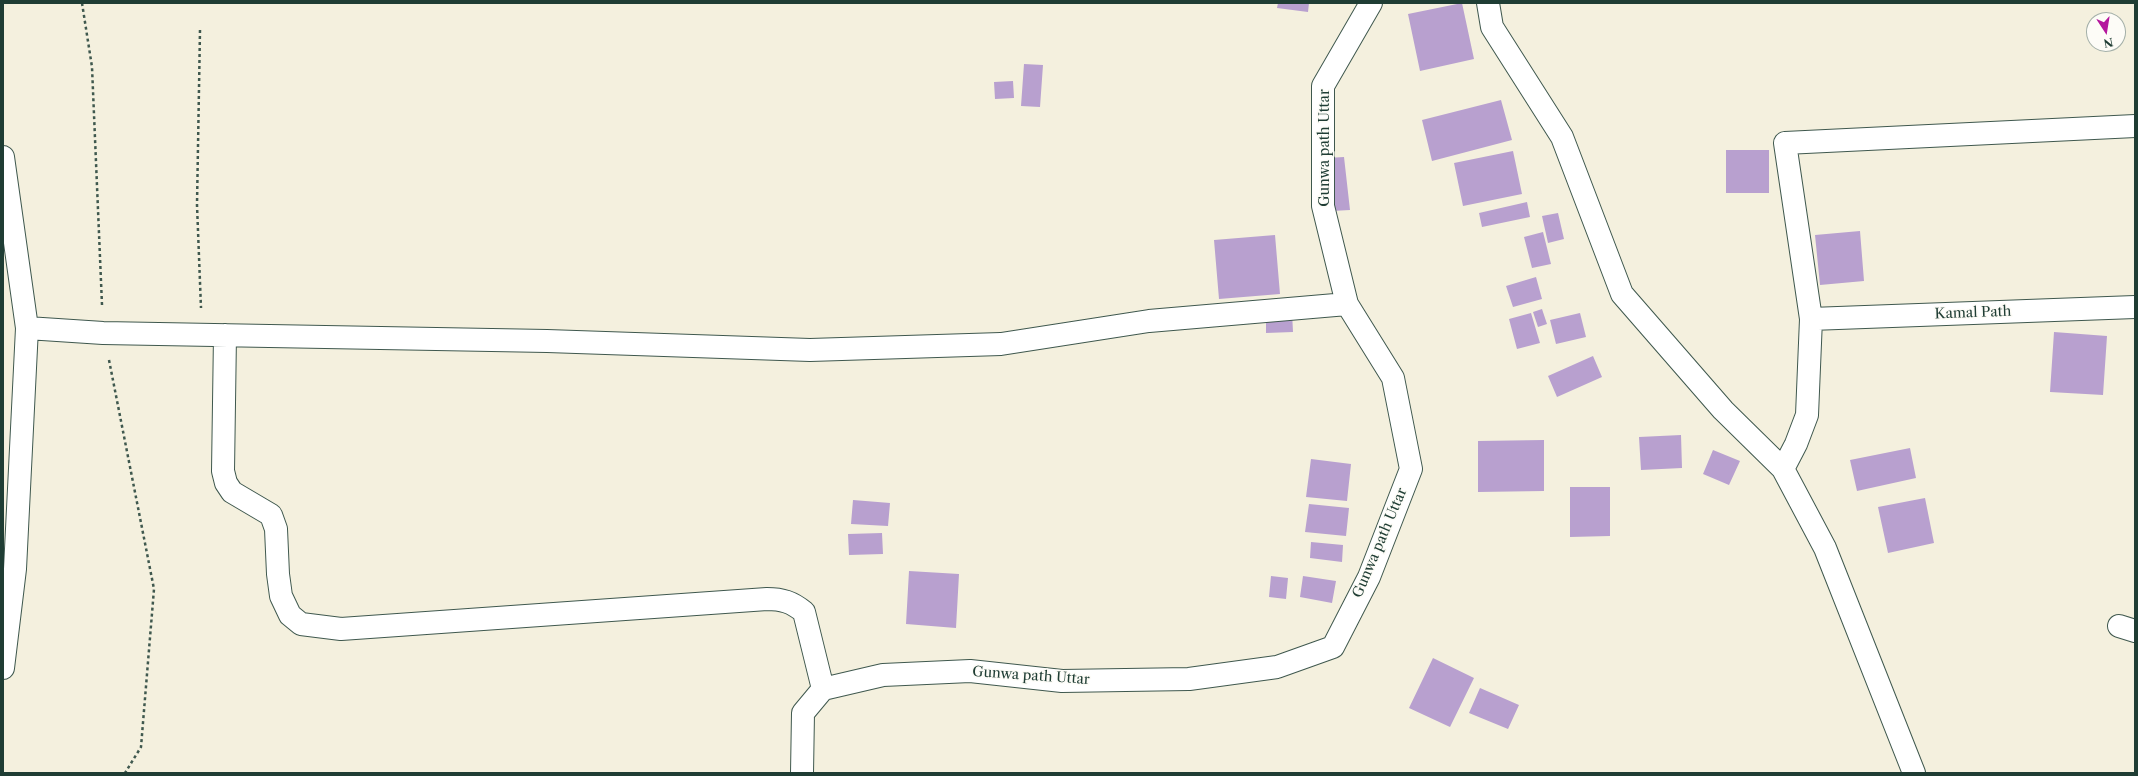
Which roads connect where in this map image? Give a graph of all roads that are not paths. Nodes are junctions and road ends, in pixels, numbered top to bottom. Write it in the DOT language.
graph roads {
  1 [pos="1371,3"];
  2 [pos="1488,3"];
  3 [pos="2135,126"];
  4 [pos="3,157"];
  5 [pos="1347,304"];
  6 [pos="2135,307"];
  7 [pos="1811,319"];
  8 [pos="27,328"];
  9 [pos="225,335"];
  10 [pos="1783,469"];
  11 [pos="3,668"];
  12 [pos="823,689"];
  13 [pos="802,773"];
  14 [pos="1914,773"];
  1 -- 5 [label="street, Gunwa path Uttar"];
  2 -- 10 [label="street"];
  3 -- 7 [label="street"];
  4 -- 8 [label="street"];
  5 -- 9 [label="street"];
  5 -- 12 [label="street, Gunwa path Uttar"];
  6 -- 7 [label="street, Kamal Path"];
  7 -- 10 [label="street"];
  8 -- 9 [label="street"];
  8 -- 11 [label="street"];
  9 -- 12 [label="street"];
  10 -- 14 [label="street"];
  12 -- 13 [label="street"];
}
